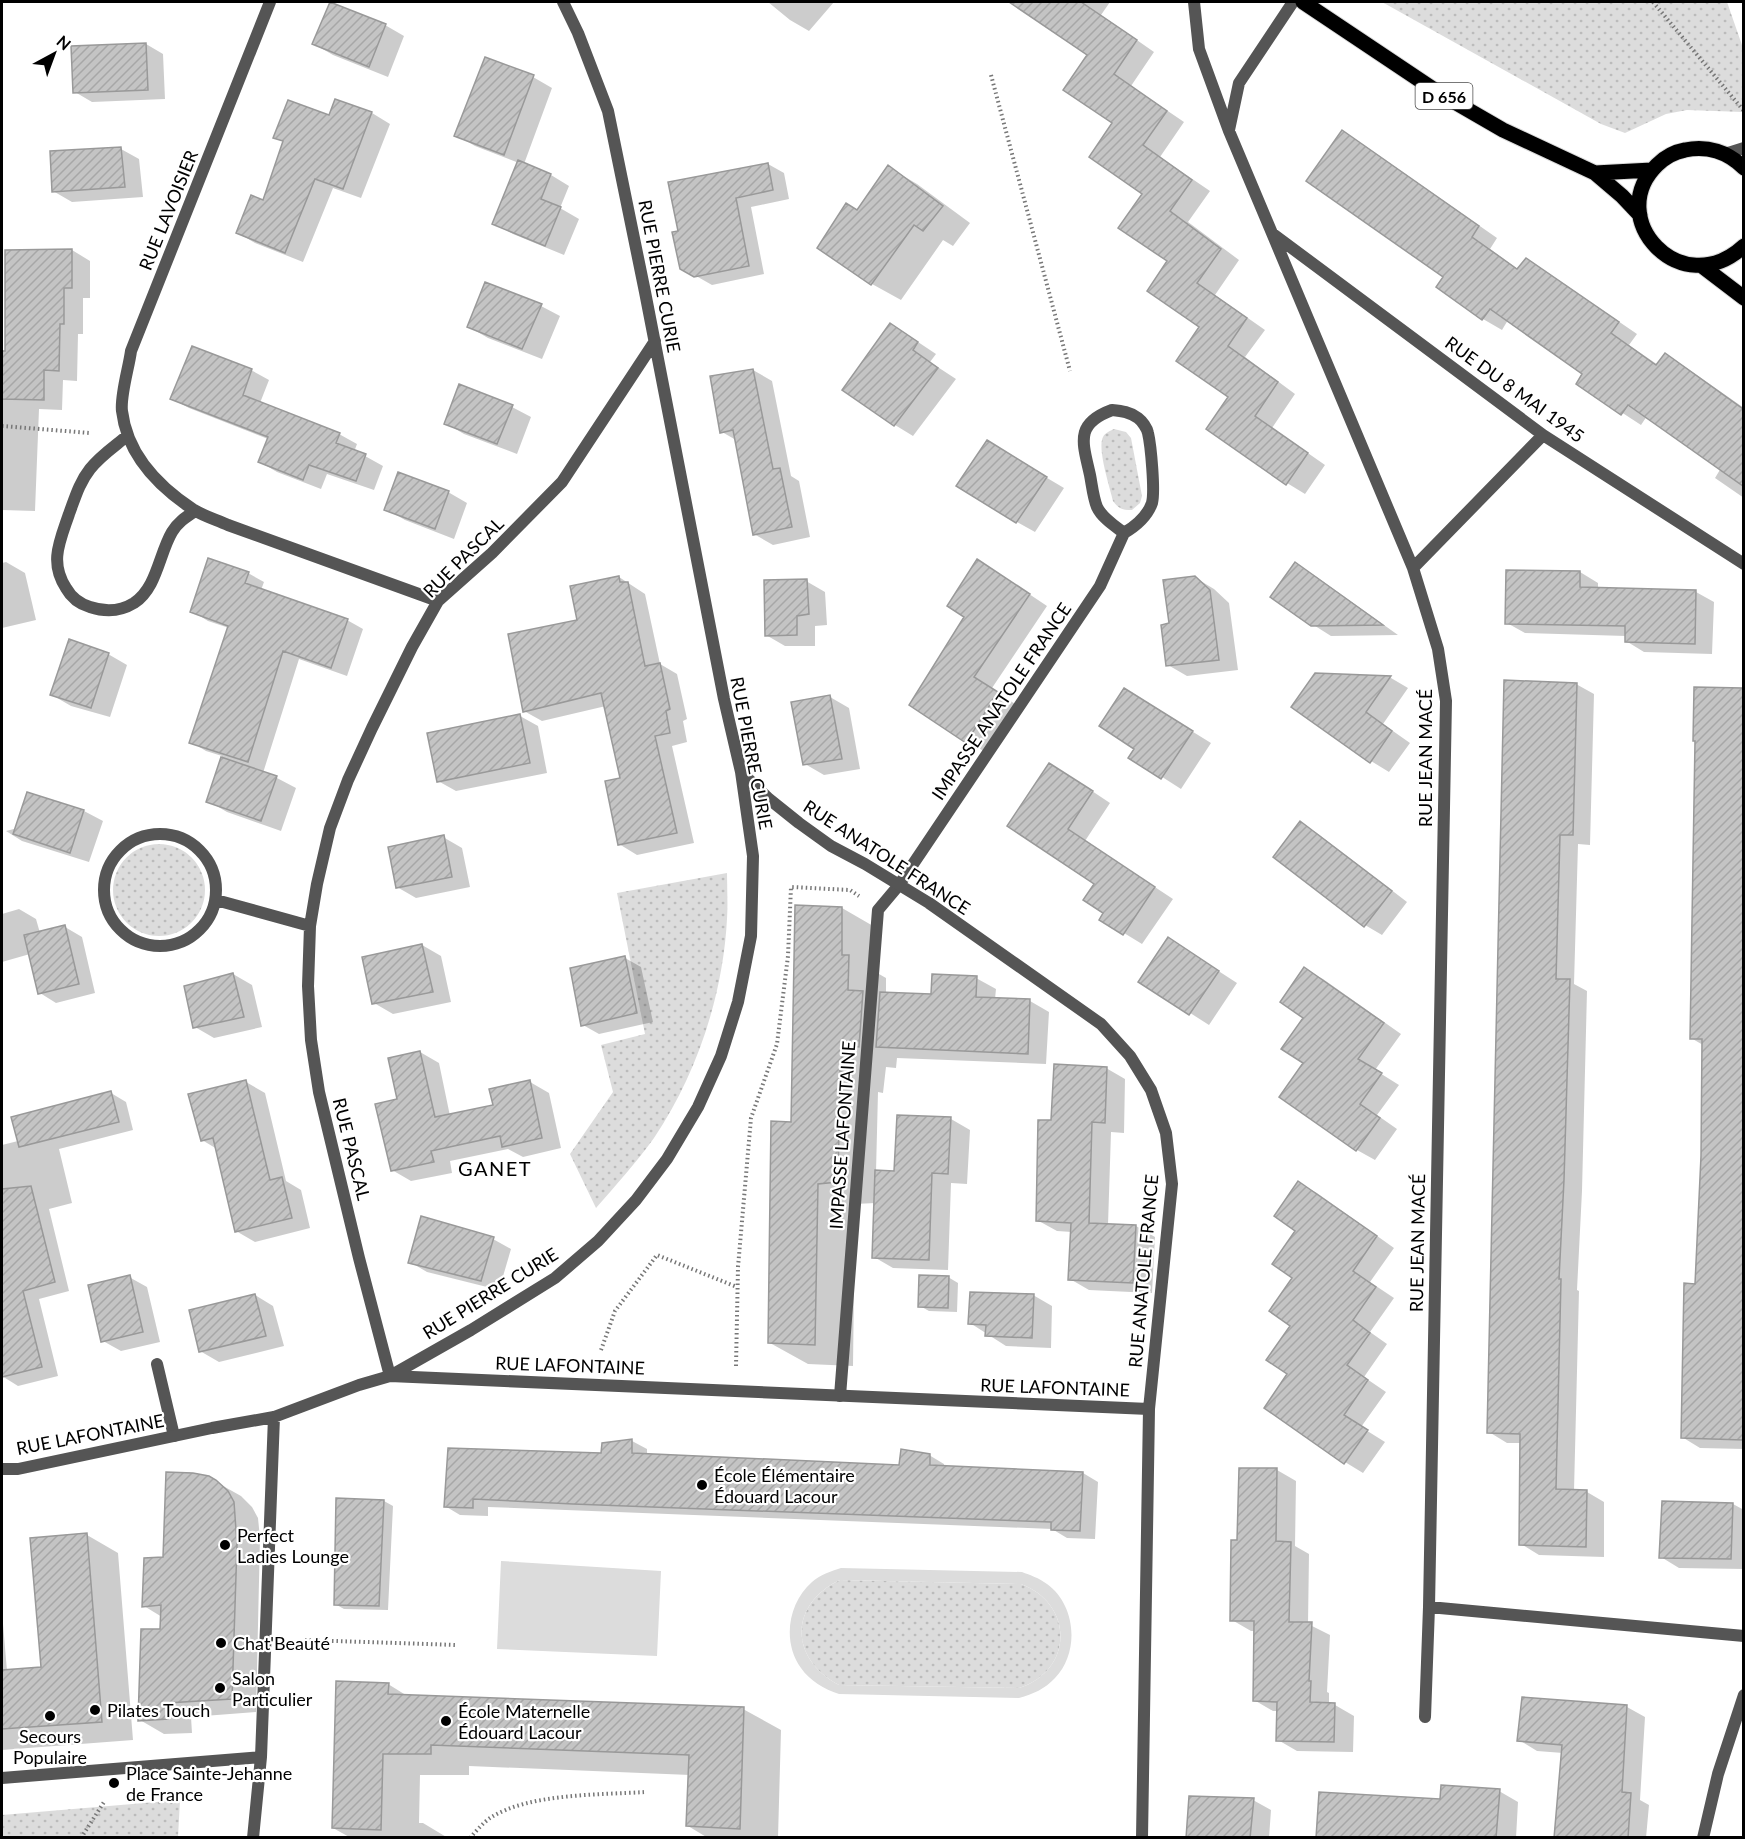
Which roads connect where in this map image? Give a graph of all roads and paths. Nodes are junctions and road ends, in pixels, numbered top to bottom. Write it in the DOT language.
graph roads {
  1 [pos="270,2"];
  2 [pos="563,2"];
  3 [pos="1194,2"];
  4 [pos="1293,2"];
  5 [pos="1302,2"];
  6 [pos="1653,2"];
  7 [pos="991,75"];
  8 [pos="1743,111"];
  9 [pos="1229,131"];
  10 [pos="1743,148"];
  11 [pos="1725,154"];
  12 [pos="1743,168"];
  13 [pos="1652,170"];
  14 [pos="1595,173"];
  15 [pos="1640,215"];
  16 [pos="1272,234"];
  17 [pos="1743,246"];
  18 [pos="1702,266"];
  19 [pos="1743,298"];
  20 [pos="655,341"];
  21 [pos="1070,371"];
  22 [pos="2,426"];
  23 [pos="1543,435"];
  24 [pos="127,436"];
  25 [pos="195,511"];
  26 [pos="1124,533"];
  27 [pos="1743,564"];
  28 [pos="1413,568"];
  29 [pos="438,601"];
  30 [pos="741,772"];
  31 [pos="899,885"];
  32 [pos="216,900"];
  33 [pos="878,910"];
  34 [pos="310,926"];
  35 [pos="737,1287"];
  36 [pos="601,1350"];
  37 [pos="157,1364"];
  38 [pos="390,1376"];
  39 [pos="736,1391"];
  40 [pos="840,1395"];
  41 [pos="1149,1409"];
  42 [pos="274,1417"];
  43 [pos="174,1436"];
  44 [pos="2,1469"];
  45 [pos="1429,1607"];
  46 [pos="1743,1636"];
  47 [pos="305,1640"];
  48 [pos="457,1645"];
  49 [pos="1743,1695"];
  50 [pos="1425,1717"];
  51 [pos="261,1757"];
  52 [pos="2,1778"];
  53 [pos="645,1792"];
  54 [pos="104,1802"];
  55 [pos="81,1838"];
  56 [pos="254,1838"];
  57 [pos="470,1838"];
  58 [pos="1142,1838"];
  59 [pos="1703,1838"];
  1 -- 24 [label="street, RUE LAVOISIER"];
  2 -- 20 [label="street, RUE PIERRE CURIE"];
  3 -- 9 [label="street"];
  4 -- 9 [label="street"];
  5 -- 14 [label="main road, D 656"];
  6 -- 8 [label="path"];
  7 -- 21 [label="path"];
  9 -- 16 [label="street"];
  10 -- 11 [label="street"];
  11 -- 12 [label="main road"];
  11 -- 13 [label="main road"];
  13 -- 14 [label="main road, D 656"];
  13 -- 15 [label="main road"];
  14 -- 15 [label="main road, D 656"];
  15 -- 18 [label="main road"];
  16 -- 23 [label="street, RUE DU 8 MAI 1945"];
  16 -- 28 [label="street, RUE JEAN MACÉ"];
  17 -- 18 [label="main road"];
  18 -- 19 [label="main road"];
  20 -- 29 [label="street, RUE PASCAL"];
  20 -- 30 [label="street, RUE PIERRE CURIE"];
  22 -- 24 [label="path"];
  23 -- 27 [label="street, RUE DU 8 MAI 1945"];
  23 -- 28 [label="street"];
  24 -- 25 [label="street, RUE LAVOISIER"];
  24 -- 25 [label="street"];
  25 -- 29 [label="street, RUE LAVOISIER"];
  26 -- 26 [label="street, IMPASSE ANATOLE FRANCE"];
  26 -- 31 [label="street, IMPASSE ANATOLE FRANCE"];
  28 -- 45 [label="street, RUE JEAN MACÉ"];
  29 -- 34 [label="street, RUE PASCAL"];
  30 -- 31 [label="street, RUE ANATOLE FRANCE"];
  30 -- 38 [label="street, RUE PIERRE CURIE"];
  31 -- 33 [label="street"];
  31 -- 41 [label="street, RUE ANATOLE FRANCE"];
  32 -- 32 [label="street"];
  32 -- 34 [label="street"];
  33 -- 35 [label="path"];
  33 -- 40 [label="street, IMPASSE LAFONTAINE"];
  34 -- 38 [label="street, RUE PASCAL"];
  35 -- 36 [label="path"];
  35 -- 39 [label="path"];
  37 -- 43 [label="street"];
  38 -- 39 [label="street, RUE LAFONTAINE"];
  38 -- 42 [label="street, RUE LAFONTAINE"];
  39 -- 40 [label="street, RUE LAFONTAINE"];
  40 -- 41 [label="street, RUE LAFONTAINE"];
  41 -- 58 [label="street, RUE ANATOLE FRANCE"];
  42 -- 43 [label="street, RUE LAFONTAINE"];
  42 -- 51 [label="street"];
  43 -- 44 [label="street, RUE LAFONTAINE"];
  45 -- 46 [label="street"];
  45 -- 50 [label="street, RUE JEAN MACÉ"];
  47 -- 48 [label="path"];
  49 -- 59 [label="street"];
  51 -- 52 [label="street"];
  51 -- 56 [label="street"];
  53 -- 57 [label="path"];
  54 -- 55 [label="path"];
}
